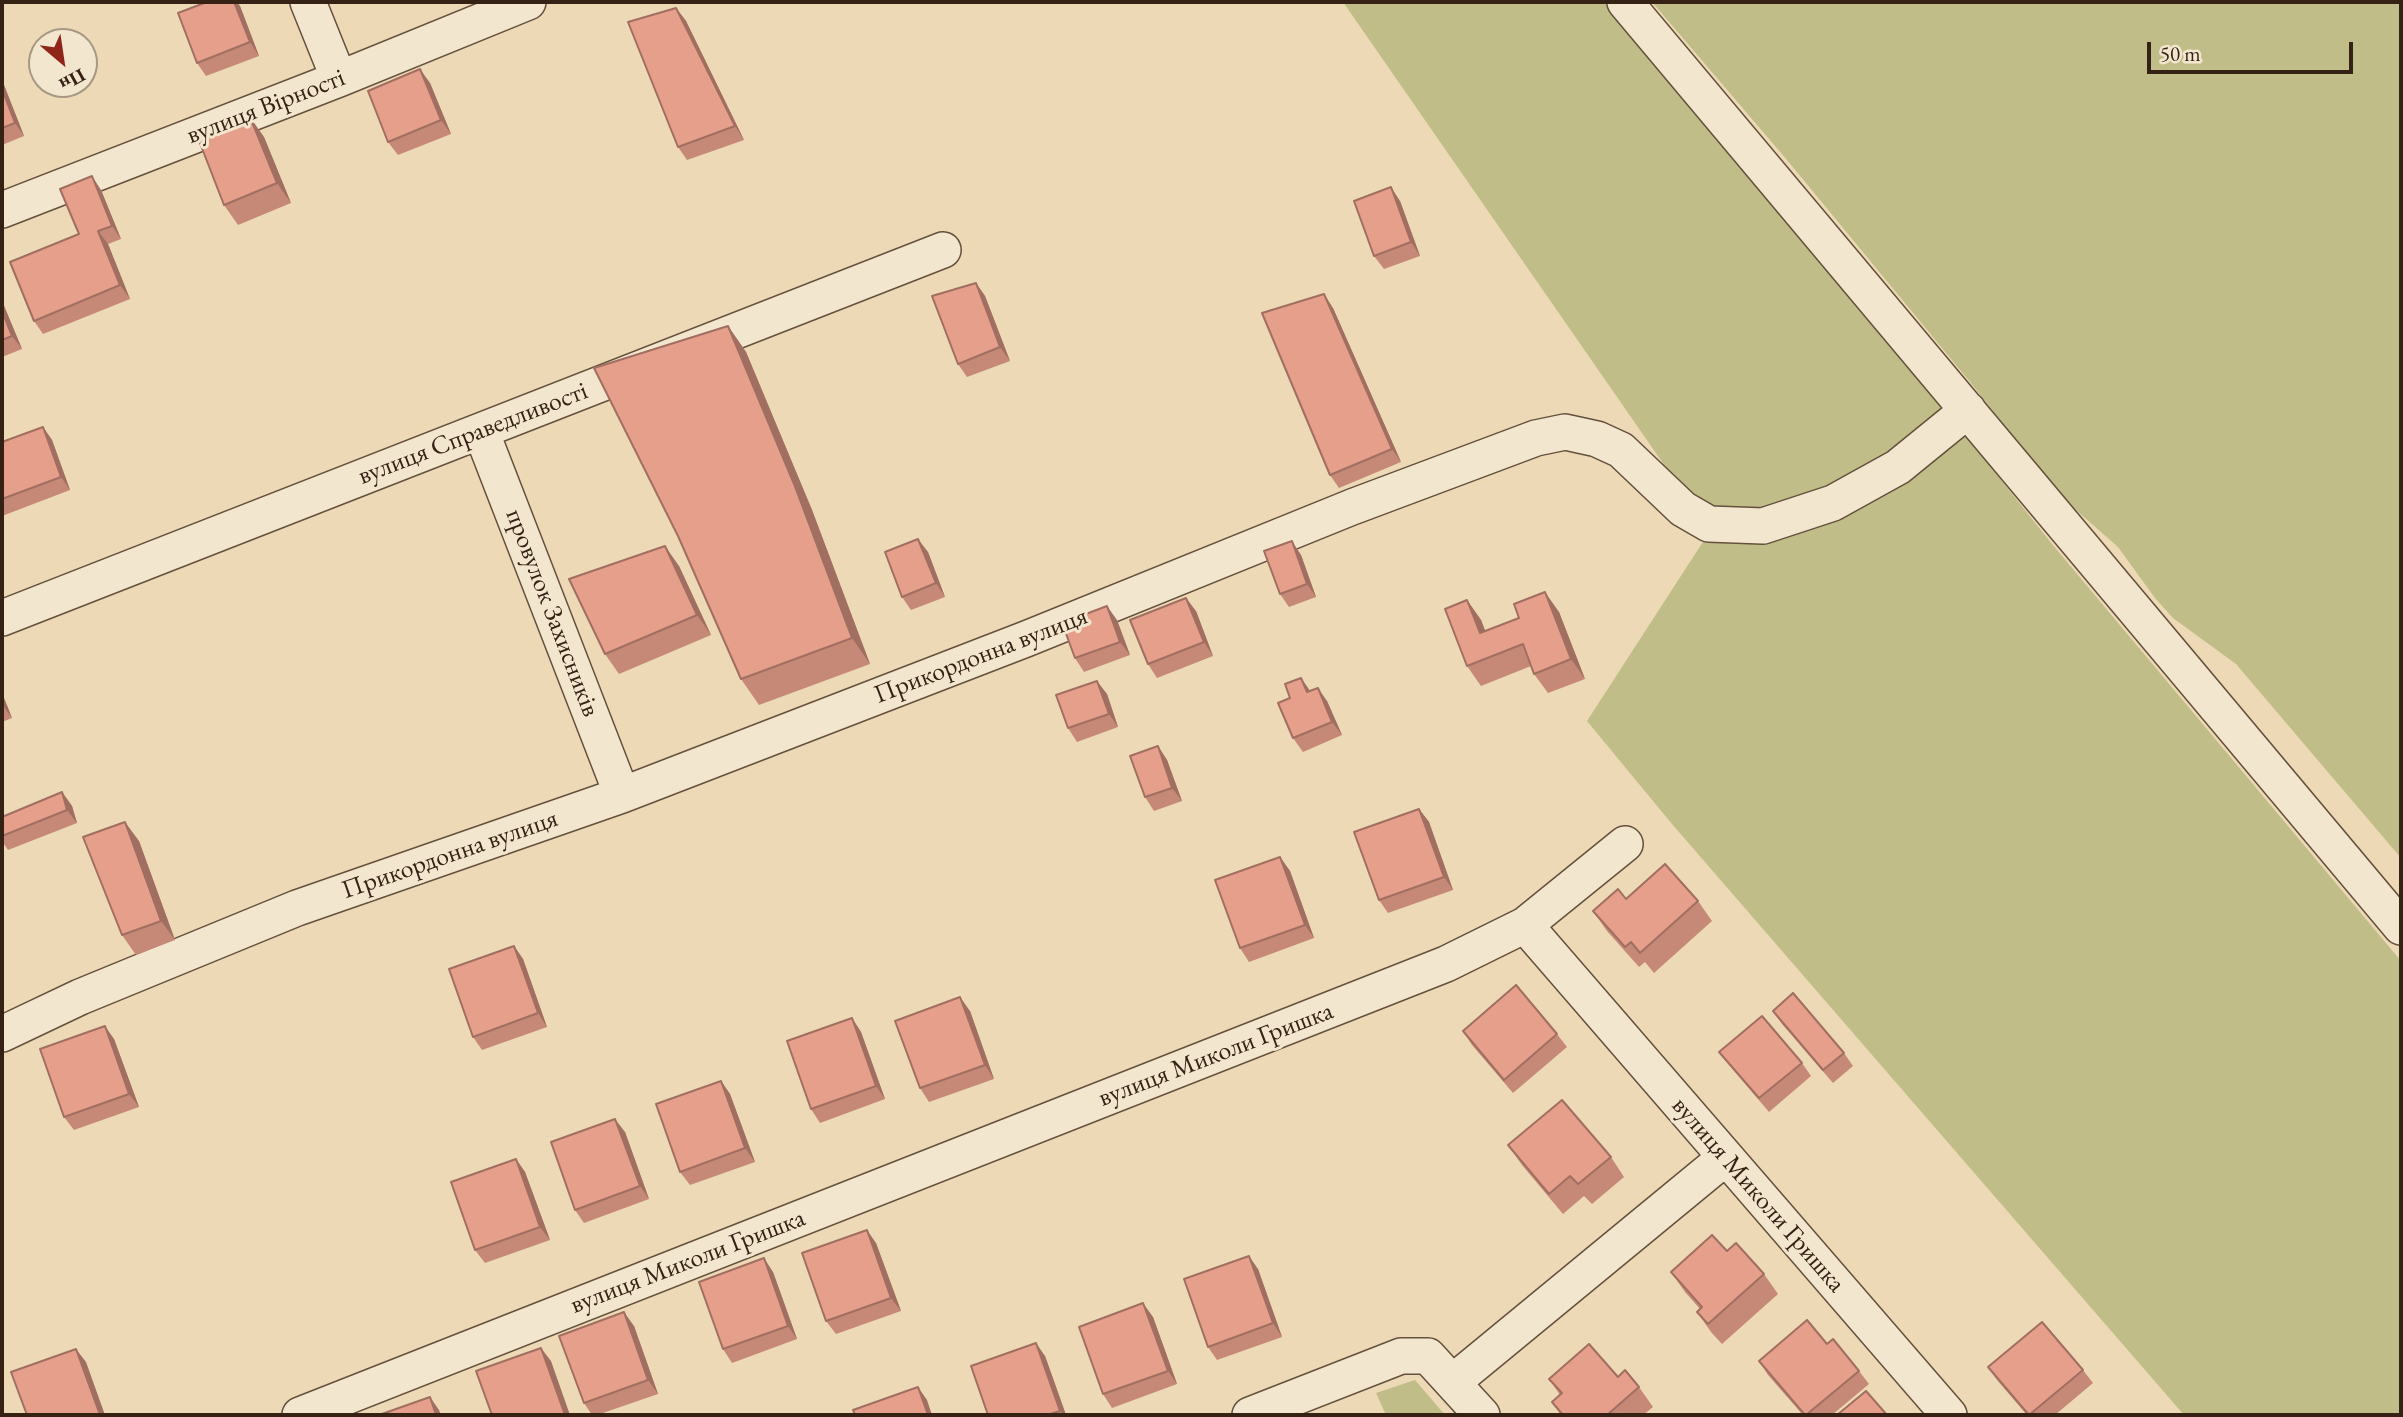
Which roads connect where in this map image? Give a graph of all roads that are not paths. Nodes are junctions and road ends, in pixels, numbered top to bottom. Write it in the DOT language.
graph roads {
  1 [pos="308,2"];
  2 [pos="528,2"];
  3 [pos="1625,2"];
  4 [pos="339,79"];
  5 [pos="2,210"];
  6 [pos="943,250"];
  7 [pos="1968,410"];
  8 [pos="481,431"];
  9 [pos="2,618"];
  10 [pos="622,795"];
  11 [pos="1625,844"];
  12 [pos="1525,925"];
  13 [pos="2401,926"];
  14 [pos="2,1034"];
  15 [pos="1726,1157"];
  16 [pos="1453,1382"];
  17 [pos="300,1415"];
  18 [pos="1250,1415"];
  19 [pos="1482,1415"];
  20 [pos="1949,1415"];
  1 -- 4 [label="street"];
  2 -- 4 [label="street, вулиця Вірності"];
  3 -- 7 [label="street"];
  4 -- 5 [label="street, вулиця Вірності"];
  6 -- 8 [label="street, вулиця Справедливості"];
  7 -- 10 [label="street, Прикордонна вулиця"];
  7 -- 13 [label="street"];
  8 -- 9 [label="street, вулиця Справедливості"];
  8 -- 10 [label="street, провулок Захисників"];
  10 -- 14 [label="street, Прикордонна вулиця"];
  11 -- 12 [label="street"];
  12 -- 15 [label="street, вулиця Миколи Гришка"];
  12 -- 17 [label="street, вулиця Миколи Гришка"];
  15 -- 16 [label="street"];
  15 -- 20 [label="street, вулиця Миколи Гришка"];
  16 -- 18 [label="street"];
  16 -- 19 [label="street"];
}
